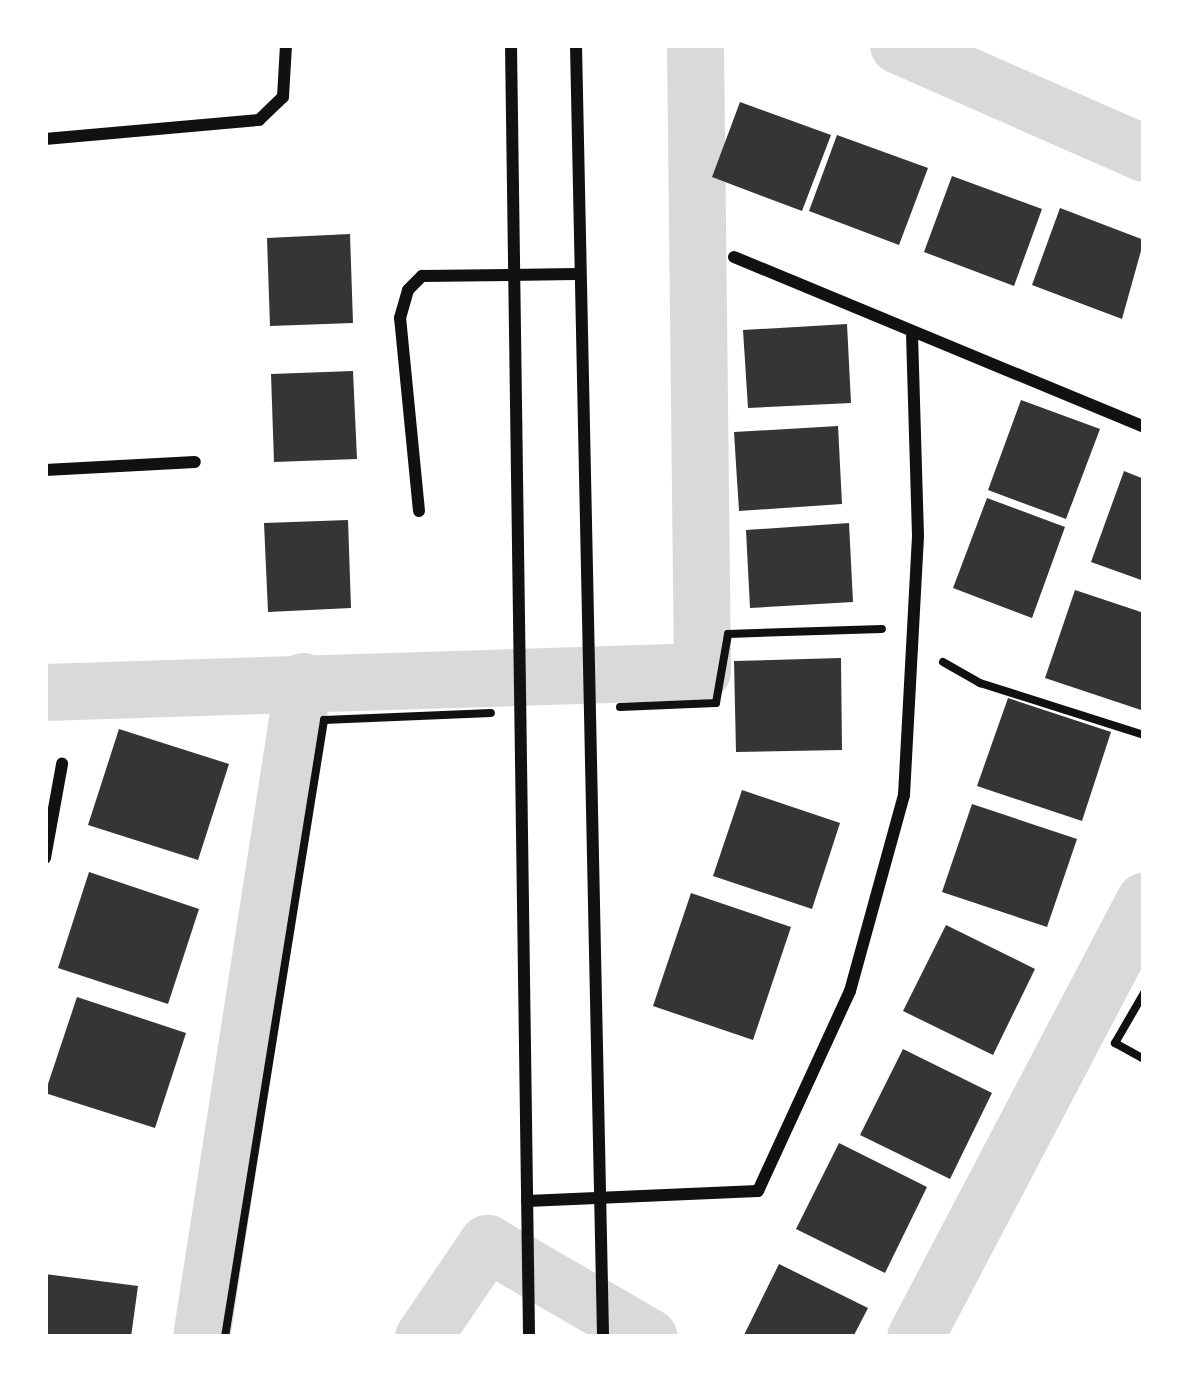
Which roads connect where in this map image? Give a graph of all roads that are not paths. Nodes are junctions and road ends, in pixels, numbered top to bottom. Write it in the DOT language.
graph roads {
  1 [pos="286,45"];
  2 [pos="511,45"];
  3 [pos="576,45"];
  4 [pos="45,139"];
  5 [pos="734,257"];
  6 [pos="514,274"];
  7 [pos="576,274"];
  8 [pos="912,336"];
  9 [pos="1144,428"];
  10 [pos="195,462"];
  11 [pos="45,470"];
  12 [pos="419,511"];
  13 [pos="62,764"];
  14 [pos="45,858"];
  15 [pos="598,1197"];
  16 [pos="527,1201"];
  17 [pos="529,1337"];
  18 [pos="603,1337"];
  1 -- 4 [label="street"];
  2 -- 6 [label="street"];
  3 -- 7 [label="street"];
  5 -- 8 [label="street"];
  6 -- 7 [label="street"];
  6 -- 12 [label="street"];
  6 -- 16 [label="street"];
  7 -- 15 [label="street"];
  8 -- 9 [label="street"];
  8 -- 15 [label="street"];
  10 -- 11 [label="street"];
  13 -- 14 [label="street"];
  15 -- 16 [label="street"];
  15 -- 18 [label="street"];
  16 -- 17 [label="street"];
}
